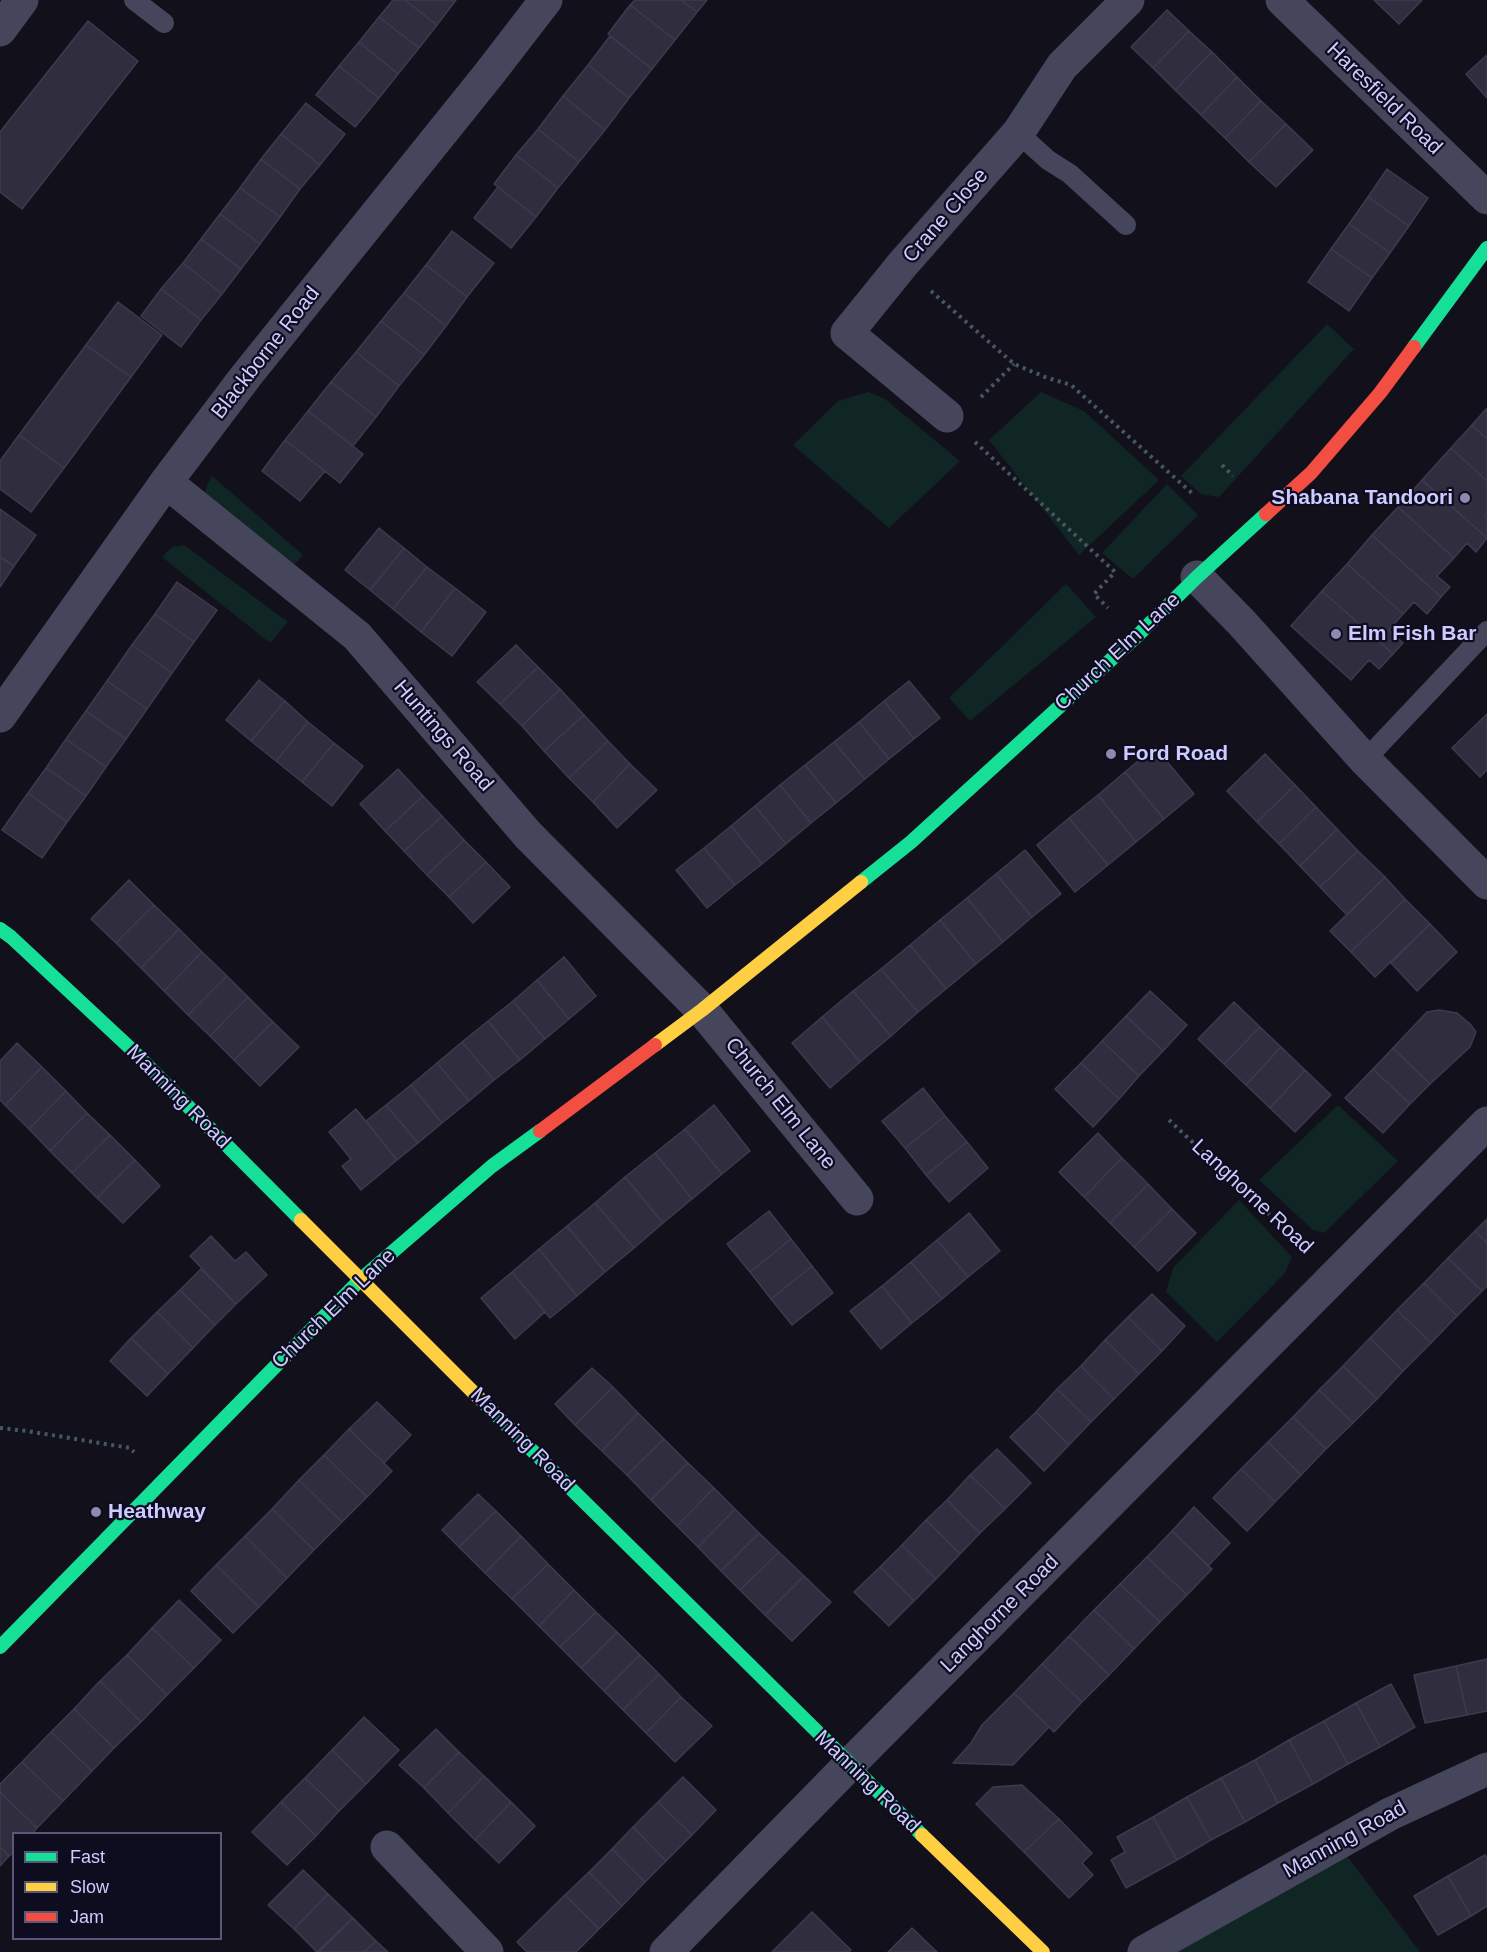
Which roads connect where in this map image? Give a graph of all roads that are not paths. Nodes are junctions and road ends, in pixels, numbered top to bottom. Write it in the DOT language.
graph roads {
  1 [pos="22,0"];
  2 [pos="134,0"];
  3 [pos="546,0"];
  4 [pos="1128,0"];
  5 [pos="1282,0"];
  6 [pos="164,23"];
  7 [pos="0,30"];
  8 [pos="1018,133"];
  9 [pos="1487,198"];
  10 [pos="1126,225"];
  11 [pos="1487,248"];
  12 [pos="947,416"];
  13 [pos="166,482"];
  14 [pos="1197,577"];
  15 [pos="1487,631"];
  16 [pos="0,716"];
  17 [pos="1365,760"];
  18 [pos="1487,883"];
  19 [pos="0,930"];
  20 [pos="702,1010"];
  21 [pos="1487,1123"];
  22 [pos="857,1199"];
  23 [pos="360,1280"];
  24 [pos="0,1647"];
  25 [pos="849,1765"];
  26 [pos="1487,1769"];
  27 [pos="387,1847"];
  28 [pos="487,1952"];
  29 [pos="666,1952"];
  30 [pos="1043,1952"];
  31 [pos="1144,1952"];
  1 -- 7 [label="street"];
  2 -- 6 [label="lane"];
  3 -- 13 [label="street, Blackborne Road"];
  4 -- 8 [label="street, Crane Close"];
  5 -- 9 [label="street, Haresfield Road"];
  8 -- 10 [label="lane"];
  8 -- 12 [label="street, Crane Close"];
  11 -- 14 [label="street, Church Elm Lane"];
  13 -- 16 [label="street, Blackborne Road"];
  13 -- 20 [label="street, Huntings Road"];
  14 -- 17 [label="street"];
  14 -- 20 [label="street, Church Elm Lane"];
  15 -- 17 [label="lane"];
  17 -- 18 [label="street"];
  19 -- 23 [label="street, Manning Road"];
  20 -- 22 [label="street, Church Elm Lane"];
  20 -- 23 [label="street, Church Elm Lane"];
  21 -- 25 [label="street, Langhorne Road"];
  23 -- 24 [label="street, Church Elm Lane"];
  23 -- 25 [label="street, Manning Road"];
  25 -- 29 [label="street, Langhorne Road"];
  25 -- 30 [label="street, Manning Road"];
  26 -- 31 [label="street, Manning Road"];
  27 -- 28 [label="street"];
}
